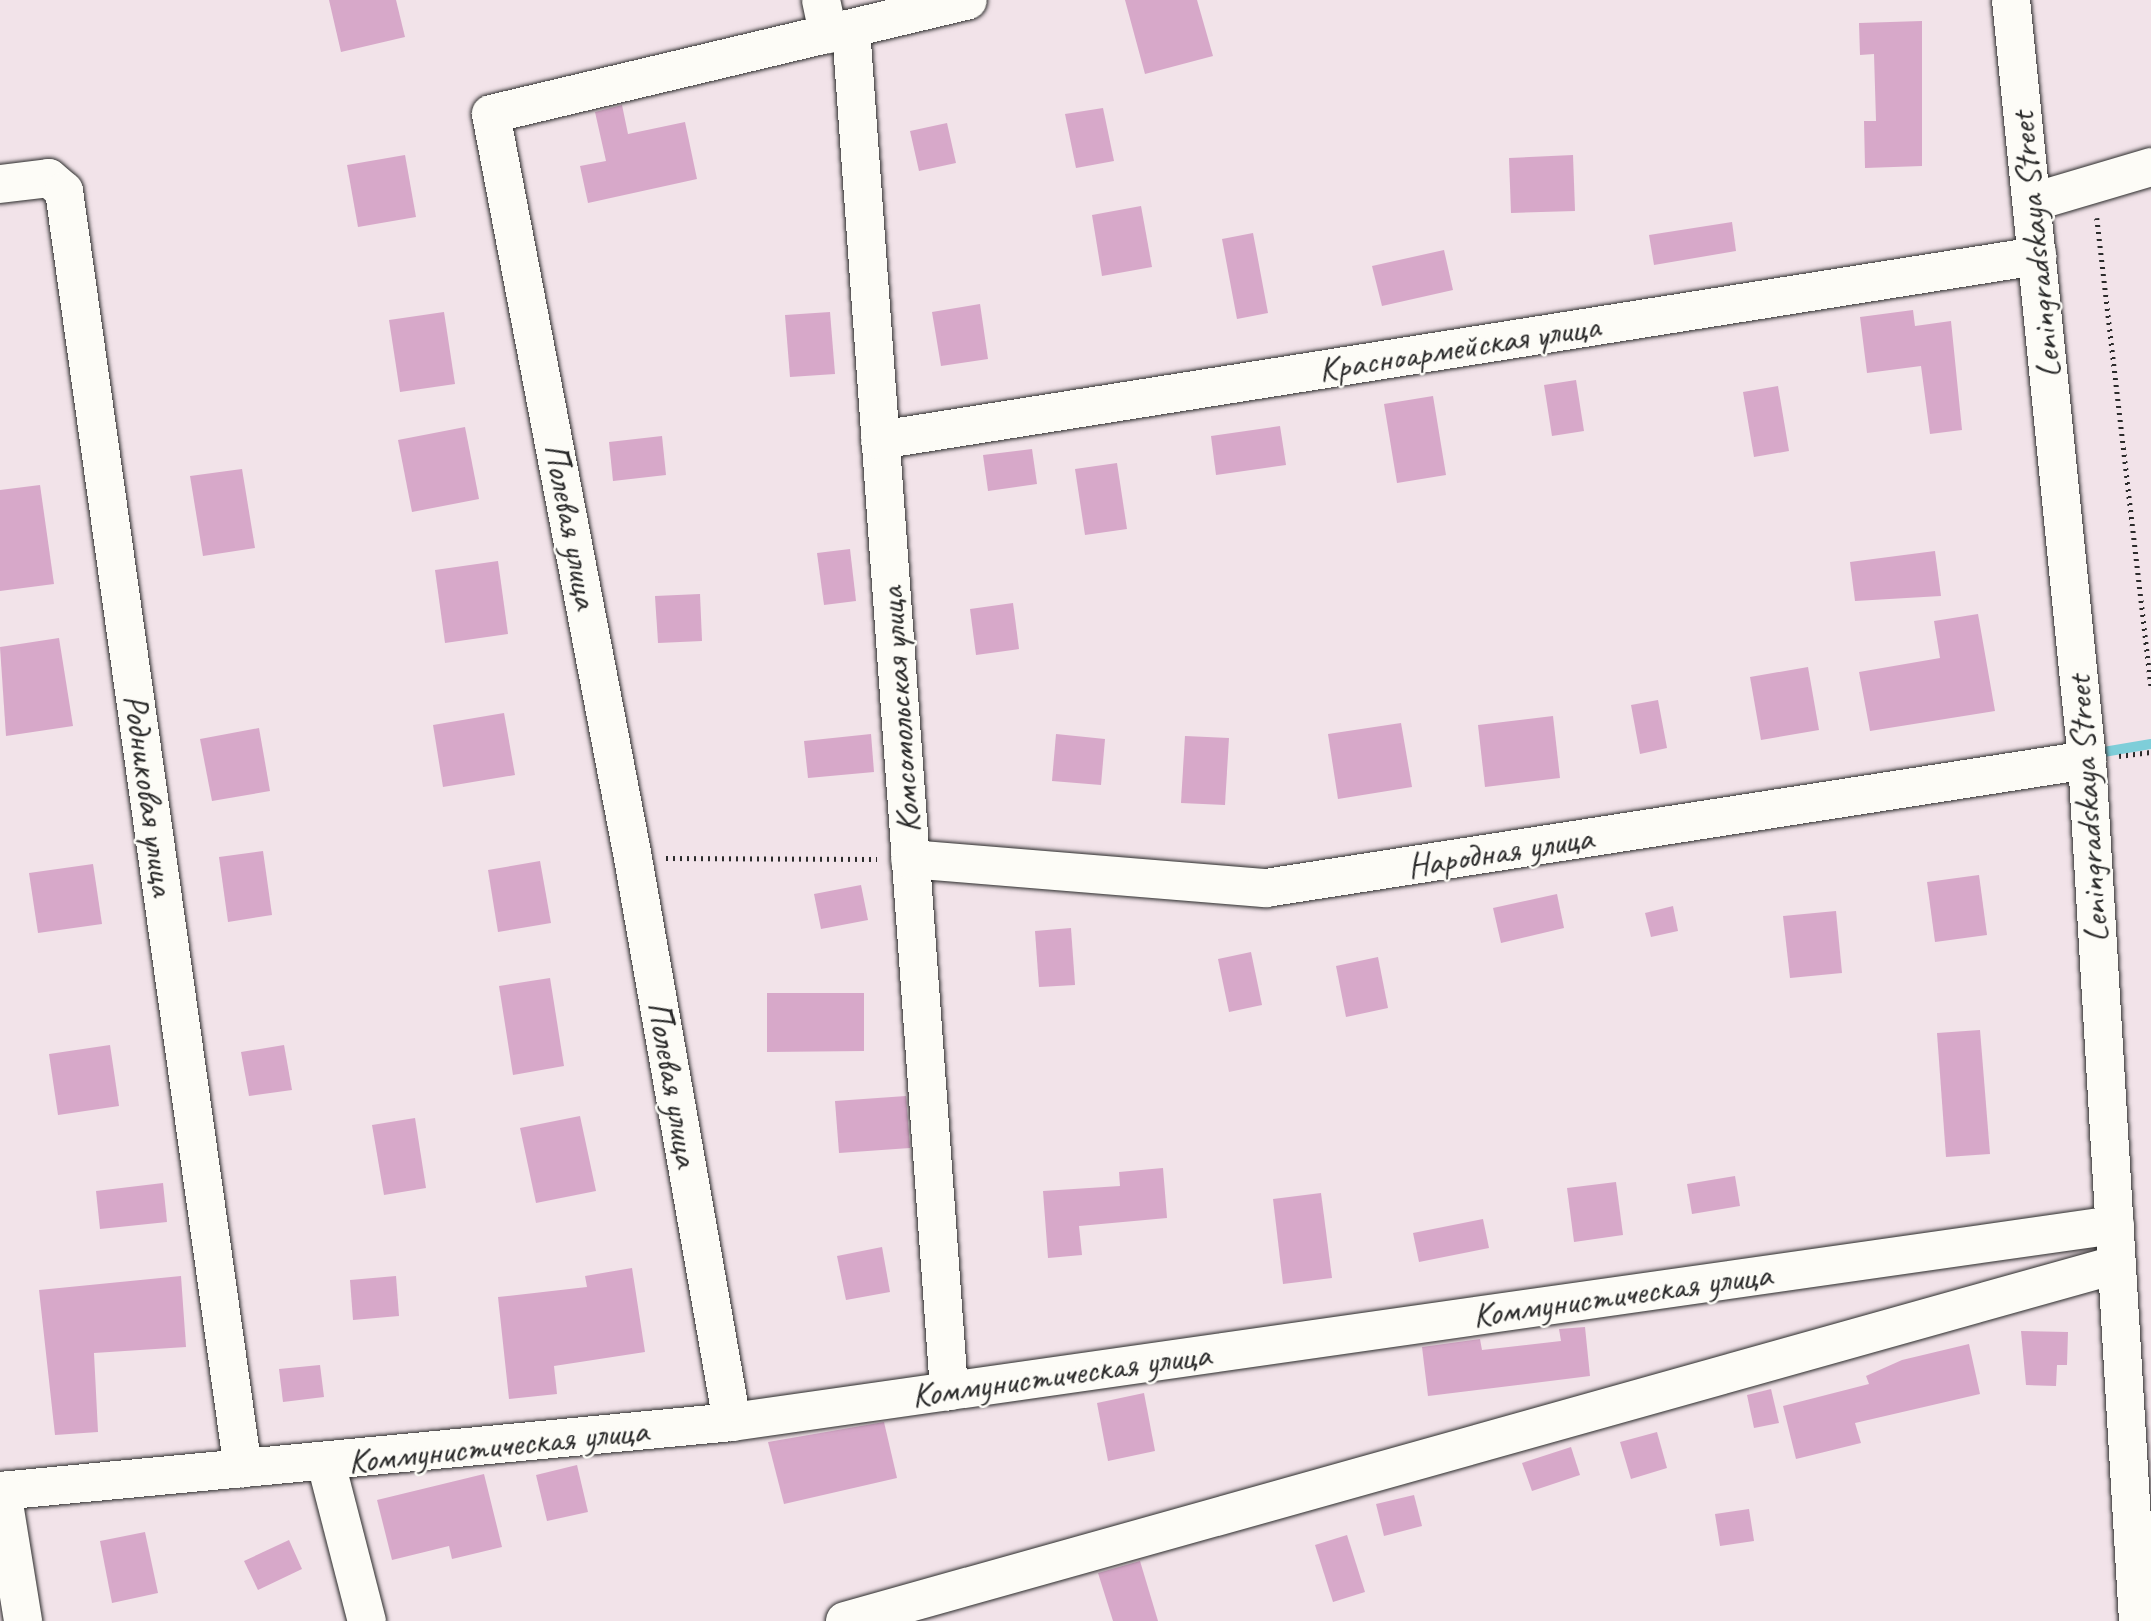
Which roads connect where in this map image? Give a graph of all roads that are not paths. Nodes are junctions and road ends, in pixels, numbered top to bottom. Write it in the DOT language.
graph roads {
  1 [pos="968,0"];
  2 [pos="2011,0"];
  3 [pos="834,21"];
  4 [pos="2151,167"];
  5 [pos="0,184"];
  6 [pos="2045,198"];
  7 [pos="2037,256"];
  8 [pos="880,440"];
  9 [pos="2087,760"];
  10 [pos="911,859"];
  11 [pos="2115,1225"];
  12 [pos="2115,1265"];
  13 [pos="949,1391"];
  14 [pos="732,1422"];
  15 [pos="326,1463"];
  16 [pos="243,1469"];
  17 [pos="1,1491"];
  18 [pos="23,1621"];
  19 [pos="367,1621"];
  20 [pos="845,1621"];
  21 [pos="2138,1621"];
  1 -- 3 [label="street, Полевая улица"];
  2 -- 6 [label="street, Leningradskaya Street"];
  3 -- 8 [label="street, Комсомольская улица"];
  3 -- 14 [label="street, Полевая улица"];
  4 -- 6 [label="street"];
  5 -- 16 [label="street, Родниковая улица"];
  6 -- 7 [label="street, Leningradskaya Street"];
  7 -- 8 [label="street, Красноармейская улица"];
  7 -- 9 [label="street, Leningradskaya Street"];
  8 -- 10 [label="street, Комсомольская улица"];
  9 -- 10 [label="street, Народная улица"];
  9 -- 11 [label="street, Leningradskaya Street"];
  10 -- 13 [label="street, Комсомольская улица"];
  11 -- 12 [label="street, Leningradskaya Street"];
  11 -- 13 [label="street, Коммунистическая улица"];
  12 -- 20 [label="street"];
  12 -- 21 [label="street, Leningradskaya Street"];
  13 -- 14 [label="street, Коммунистическая улица"];
  14 -- 15 [label="street, Коммунистическая улица"];
  15 -- 16 [label="street, Коммунистическая улица"];
  15 -- 19 [label="street"];
  16 -- 17 [label="street, Коммунистическая улица"];
  17 -- 18 [label="street"];
}
